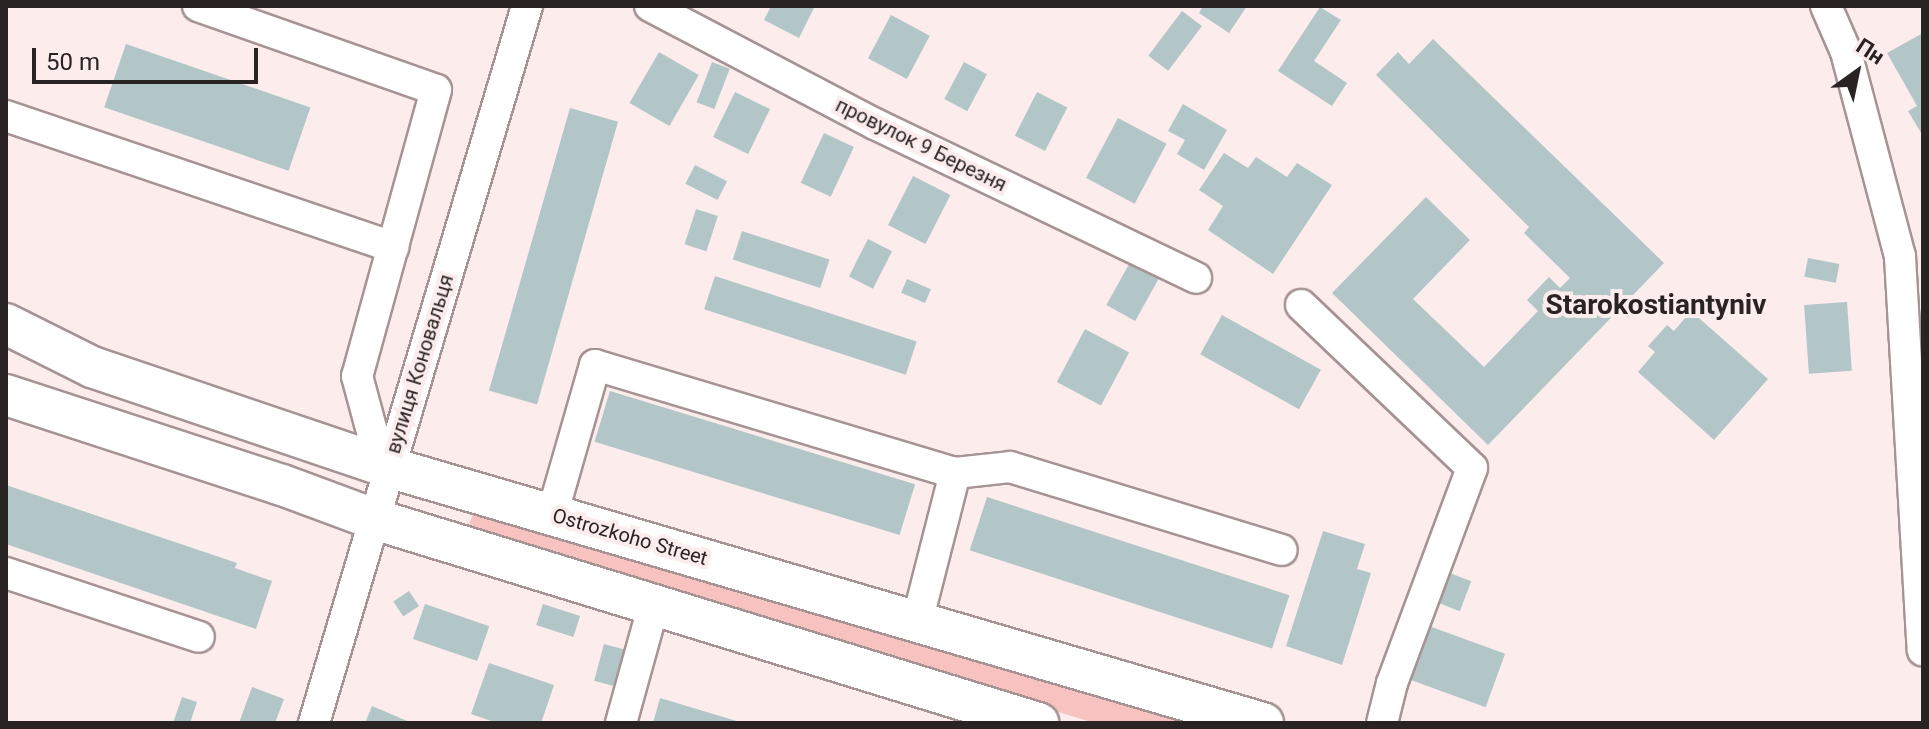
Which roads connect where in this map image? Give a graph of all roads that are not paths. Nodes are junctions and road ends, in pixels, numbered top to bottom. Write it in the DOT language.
graph roads {
  1 [pos="198,6"];
  2 [pos="527,6"];
  3 [pos="650,6"];
  4 [pos="1826,6"];
  5 [pos="6,116"];
  6 [pos="393,247"];
  7 [pos="1911,257"];
  8 [pos="1196,278"];
  9 [pos="1301,305"];
  10 [pos="6,324"];
  11 [pos="6,346"];
  12 [pos="92,367"];
  13 [pos="6,395"];
  14 [pos="385,466"];
  15 [pos="955,473"];
  16 [pos="552,515"];
  17 [pos="374,519"];
  18 [pos="1282,550"];
  19 [pos="6,573"];
  20 [pos="654,604"];
  21 [pos="917,622"];
  22 [pos="199,637"];
  23 [pos="1923,650"];
  24 [pos="1025,721"];
  25 [pos="314,723"];
  26 [pos="621,723"];
  27 [pos="1263,723"];
  28 [pos="1382,723"];
  1 -- 6 [label="street"];
  2 -- 14 [label="street, вулиця Коновальця"];
  3 -- 8 [label="street, провулок 9 Березня"];
  4 -- 7 [label="street"];
  5 -- 6 [label="street"];
  6 -- 14 [label="street"];
  7 -- 23 [label="street"];
  9 -- 28 [label="street"];
  10 -- 12 [label="main road, Ostrozkoho Street"];
  11 -- 12 [label="main road"];
  12 -- 14 [label="main road, Ostrozkoho Street"];
  13 -- 17 [label="main road"];
  14 -- 16 [label="main road, Ostrozkoho Street"];
  14 -- 17 [label="street, вулиця Коновальця"];
  15 -- 16 [label="street"];
  15 -- 18 [label="street"];
  15 -- 21 [label="street"];
  16 -- 21 [label="main road, Ostrozkoho Street"];
  17 -- 20 [label="main road"];
  17 -- 25 [label="street, вулиця Коновальця"];
  19 -- 22 [label="street"];
  20 -- 24 [label="main road"];
  20 -- 26 [label="street"];
  21 -- 27 [label="main road, Ostrozkoho Street"];
}
